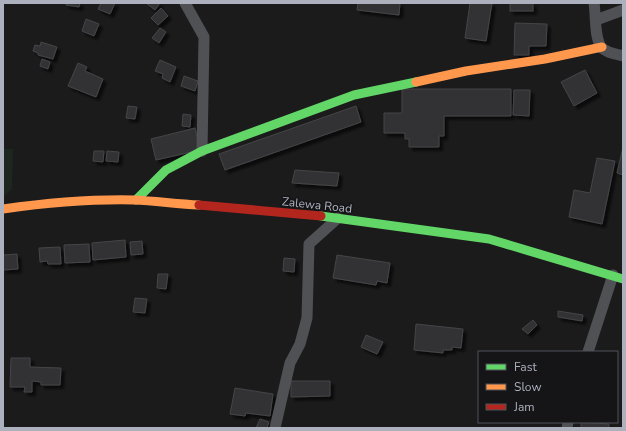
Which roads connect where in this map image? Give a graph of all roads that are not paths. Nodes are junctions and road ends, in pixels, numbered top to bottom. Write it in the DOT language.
graph roads {
  1 [pos="185,3"];
  2 [pos="594,3"];
  3 [pos="623,10"];
  4 [pos="596,20"];
  5 [pos="602,47"];
  6 [pos="623,56"];
  7 [pos="202,151"];
  8 [pos="136,200"];
  9 [pos="3,209"];
  10 [pos="338,218"];
  11 [pos="618,277"];
  12 [pos="588,351"];
  13 [pos="275,428"];
  1 -- 7 [label="street"];
  2 -- 4 [label="street"];
  3 -- 4 [label="street"];
  4 -- 5 [label="street"];
  5 -- 6 [label="street"];
  5 -- 7 [label="main road"];
  7 -- 8 [label="main road"];
  8 -- 9 [label="main road, Zalewa Road"];
  8 -- 10 [label="main road, Zalewa Road"];
  10 -- 11 [label="main road, Zalewa Road"];
  10 -- 13 [label="street"];
  11 -- 12 [label="street"];
}
